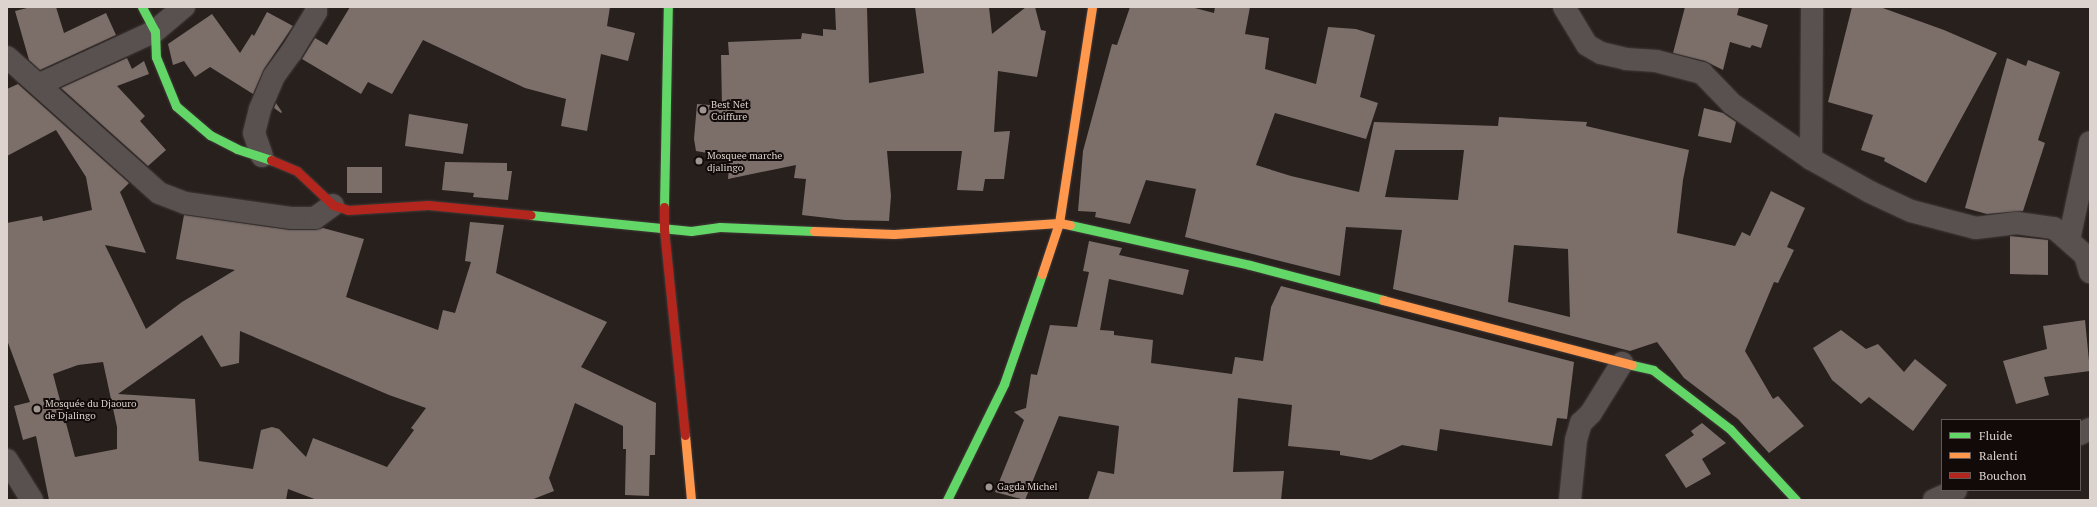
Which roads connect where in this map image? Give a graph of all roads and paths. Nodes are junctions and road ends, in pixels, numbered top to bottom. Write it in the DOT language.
graph roads {
  1 [pos="142,7"];
  2 [pos="184,7"];
  3 [pos="316,7"];
  4 [pos="668,7"];
  5 [pos="1092,7"];
  6 [pos="1564,7"];
  7 [pos="1812,7"];
  8 [pos="155,31"];
  9 [pos="7,57"];
  10 [pos="40,84"];
  11 [pos="2090,142"];
  12 [pos="262,156"];
  13 [pos="1812,159"];
  14 [pos="333,205"];
  15 [pos="1059,223"];
  16 [pos="664,230"];
  17 [pos="2068,240"];
  18 [pos="2090,272"];
  19 [pos="1622,363"];
  20 [pos="7,460"];
  21 [pos="1954,491"];
  22 [pos="32,500"];
  23 [pos="691,500"];
  24 [pos="947,500"];
  25 [pos="1570,500"];
  26 [pos="1796,500"];
  27 [pos="1934,500"];
  1 -- 8 [label="street"];
  2 -- 8 [label="street"];
  3 -- 12 [label="street"];
  4 -- 16 [label="street"];
  5 -- 15 [label="street"];
  6 -- 13 [label="street"];
  7 -- 13 [label="street"];
  8 -- 10 [label="street"];
  8 -- 12 [label="street"];
  9 -- 10 [label="street"];
  10 -- 14 [label="street"];
  11 -- 17 [label="street"];
  12 -- 14 [label="street"];
  13 -- 17 [label="street"];
  14 -- 16 [label="street"];
  15 -- 16 [label="street"];
  15 -- 19 [label="street"];
  15 -- 24 [label="street"];
  16 -- 23 [label="street"];
  17 -- 18 [label="street"];
  19 -- 25 [label="street"];
  19 -- 26 [label="street"];
  20 -- 22 [label="street"];
  21 -- 27 [label="street"];
}
